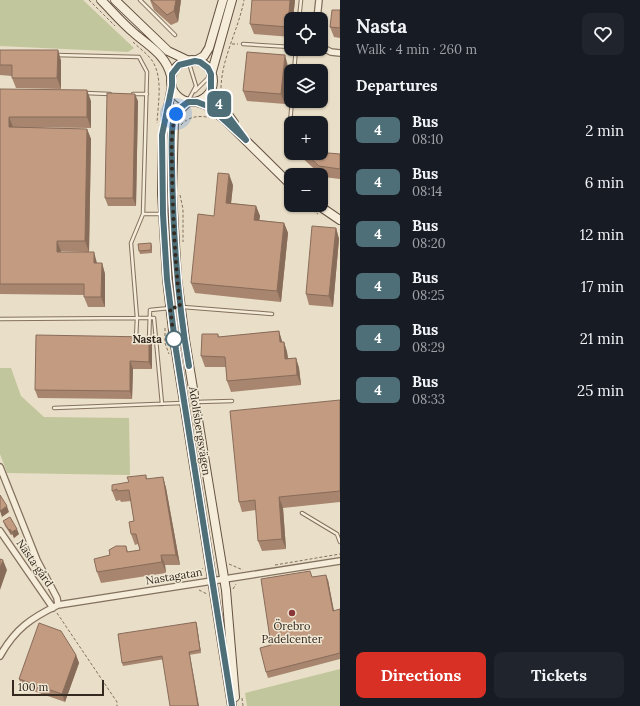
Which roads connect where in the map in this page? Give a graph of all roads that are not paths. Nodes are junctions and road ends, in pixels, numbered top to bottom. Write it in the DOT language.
graph roads {
  1 [pos="101,0"];
  2 [pos="115,0"];
  3 [pos="140,0"];
  4 [pos="223,0"];
  5 [pos="232,0"];
  6 [pos="301,0"];
  7 [pos="319,0"];
  8 [pos="300,12"];
  9 [pos="318,12"];
  10 [pos="175,35"];
  11 [pos="243,44"];
  12 [pos="284,47"];
  13 [pos="328,51"];
  14 [pos="340,53"];
  15 [pos="54,55"];
  16 [pos="192,61"];
  17 [pos="211,74"];
  18 [pos="172,77"];
  19 [pos="172,86"];
  20 [pos="195,91"];
  21 [pos="211,91"];
  22 [pos="77,93"];
  23 [pos="116,94"];
  24 [pos="132,94"];
  25 [pos="147,94"];
  26 [pos="188,102"];
  27 [pos="197,102"];
  28 [pos="246,140"];
  29 [pos="284,178"];
  30 [pos="330,213"];
  31 [pos="143,214"];
  32 [pos="163,214"];
  33 [pos="173,214"];
  34 [pos="340,215"];
  35 [pos="340,220"];
  36 [pos="180,307"];
  37 [pos="170,308"];
  38 [pos="272,314"];
  39 [pos="137,318"];
  40 [pos="0,319"];
  41 [pos="151,319"];
  42 [pos="138,341"];
  43 [pos="144,341"];
  44 [pos="232,401"];
  45 [pos="195,402"];
  46 [pos="184,403"];
  47 [pos="162,404"];
  48 [pos="54,408"];
  49 [pos="0,467"];
  50 [pos="302,513"];
  51 [pos="0,531"];
  52 [pos="340,542"];
  53 [pos="340,561"];
  54 [pos="224,579"];
  55 [pos="213,580"];
  56 [pos="56,606"];
  57 [pos="2,648"];
  58 [pos="0,656"];
  59 [pos="234,706"];
  1 -- 18 [label="main road"];
  2 -- 16 [label="main road"];
  3 -- 10 [label="lane"];
  4 -- 16 [label="main road"];
  5 -- 17 [label="main road"];
  6 -- 8 [label="lane"];
  7 -- 9 [label="street"];
  11 -- 12 [label="lane"];
  13 -- 14 [label="street"];
  15 -- 25 [label="lane"];
  16 -- 17 [label="main road"];
  16 -- 18 [label="main road"];
  16 -- 20 [label="lane"];
  17 -- 20 [label="lane"];
  17 -- 21 [label="main road"];
  18 -- 19 [label="main road, Adolfsbergsvägen"];
  19 -- 26 [label="main road"];
  19 -- 32 [label="main road, Adolfsbergsvägen"];
  20 -- 26 [label="lane"];
  21 -- 27 [label="main road"];
  21 -- 28 [label="main road"];
  22 -- 23 [label="lane"];
  24 -- 25 [label="lane"];
  25 -- 31 [label="lane"];
  26 -- 27 [label="main road"];
  26 -- 33 [label="main road, Adolfsbergsvägen"];
  27 -- 28 [label="main road"];
  28 -- 29 [label="main road"];
  30 -- 34 [label="main road"];
  30 -- 35 [label="main road"];
  31 -- 32 [label="lane"];
  31 -- 39 [label="lane"];
  32 -- 33 [label="main road"];
  32 -- 37 [label="main road, Adolfsbergsvägen"];
  33 -- 36 [label="main road, Adolfsbergsvägen"];
  36 -- 37 [label="main road"];
  36 -- 38 [label="lane"];
  36 -- 45 [label="main road, Adolfsbergsvägen"];
  37 -- 41 [label="lane"];
  37 -- 46 [label="main road, Adolfsbergsvägen"];
  39 -- 40 [label="lane"];
  39 -- 41 [label="lane"];
  39 -- 42 [label="lane"];
  41 -- 43 [label="lane"];
  41 -- 47 [label="lane"];
  44 -- 45 [label="lane"];
  45 -- 46 [label="main road"];
  45 -- 54 [label="main road, Adolfsbergsvägen"];
  46 -- 47 [label="lane"];
  46 -- 55 [label="main road, Adolfsbergsvägen"];
  47 -- 48 [label="lane"];
  49 -- 56 [label="street"];
  50 -- 52 [label="lane"];
  51 -- 56 [label="street, Nasta gård"];
  53 -- 54 [label="street, Nastagatan"];
  54 -- 55 [label="street, Nastagatan"];
  54 -- 59 [label="main road, Adolfsbergsvägen"];
  55 -- 56 [label="street, Nastagatan"];
  55 -- 59 [label="main road, Adolfsbergsvägen"];
  56 -- 57 [label="street, Nastagatan"];
  57 -- 58 [label="street, Nastagatan"];
}
